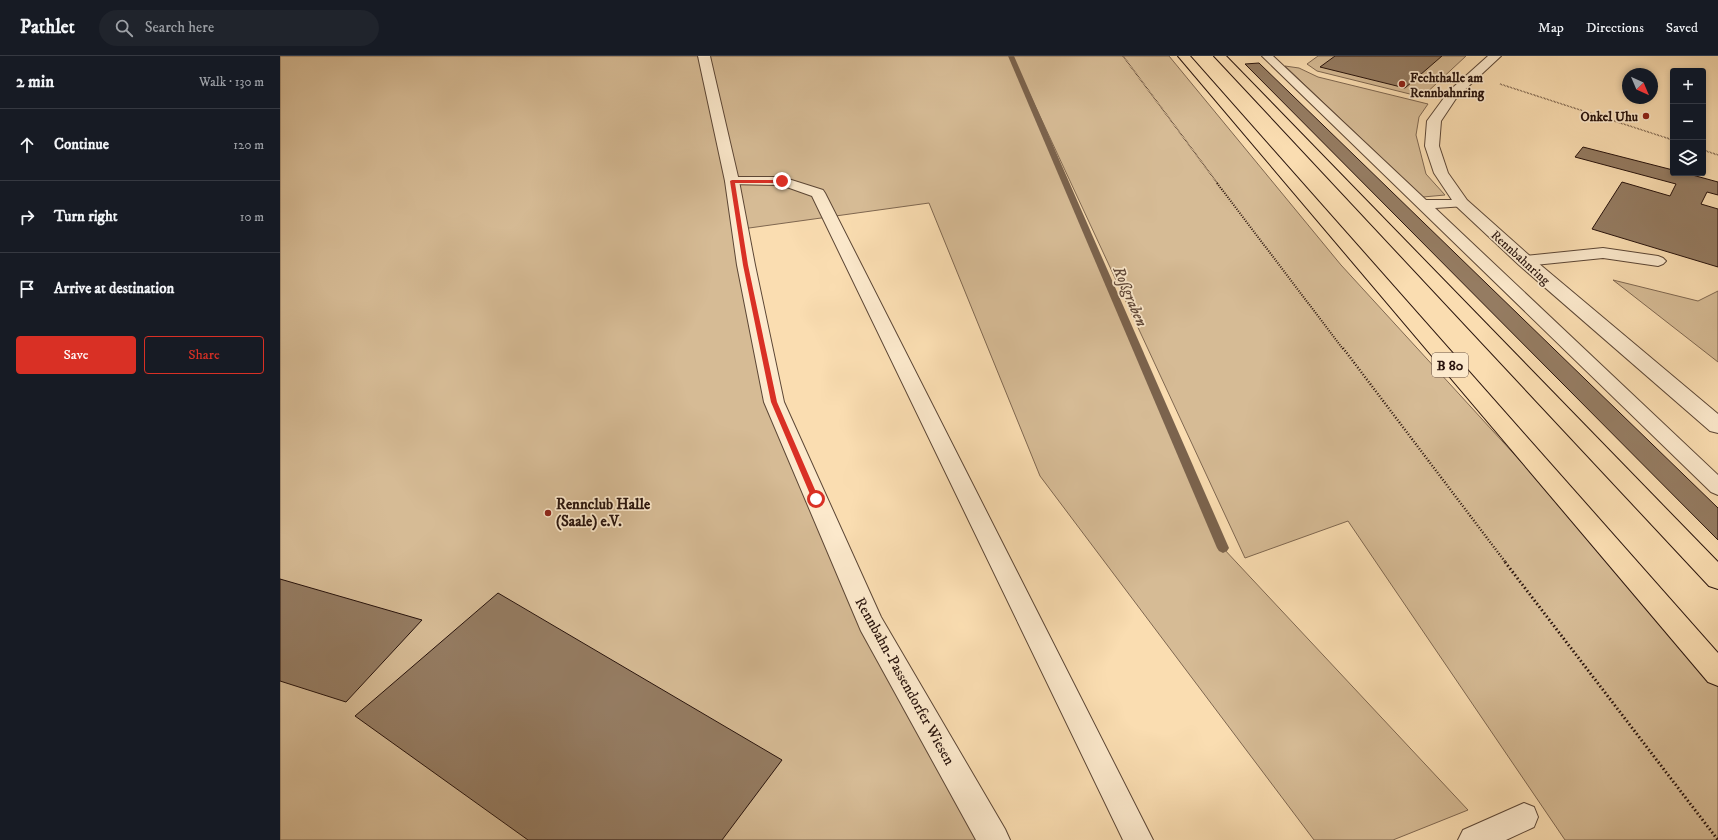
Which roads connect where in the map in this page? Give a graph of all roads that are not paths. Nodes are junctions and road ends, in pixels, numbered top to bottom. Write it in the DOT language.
graph roads {
  1 [pos="704,56"];
  2 [pos="1184,56"];
  3 [pos="1220,56"];
  4 [pos="1267,56"];
  5 [pos="1495,56"];
  6 [pos="732,181"];
  7 [pos="1461,202"];
  8 [pos="1422,204"];
  9 [pos="1525,261"];
  10 [pos="1658,262"];
  11 [pos="1718,426"];
  12 [pos="1718,487"];
  13 [pos="1718,579"];
  14 [pos="1718,673"];
  15 [pos="1524,817"];
  16 [pos="994,840"];
  17 [pos="1138,840"];
  18 [pos="1473,840"];
  1 -- 6 [label="street, Rennbahn-Passendorfer Wiesen"];
  2 -- 14 [label="highway, B 80"];
  3 -- 13 [label="highway"];
  4 -- 8 [label="lane"];
  5 -- 7 [label="street, Rennbahnring"];
  6 -- 16 [label="street, Rennbahn-Passendorfer Wiesen"];
  6 -- 17 [label="lane"];
  7 -- 8 [label="lane"];
  7 -- 9 [label="street, Rennbahnring"];
  8 -- 12 [label="lane"];
  9 -- 10 [label="lane"];
  9 -- 11 [label="street, Rennbahnring"];
  15 -- 18 [label="lane"];
}
